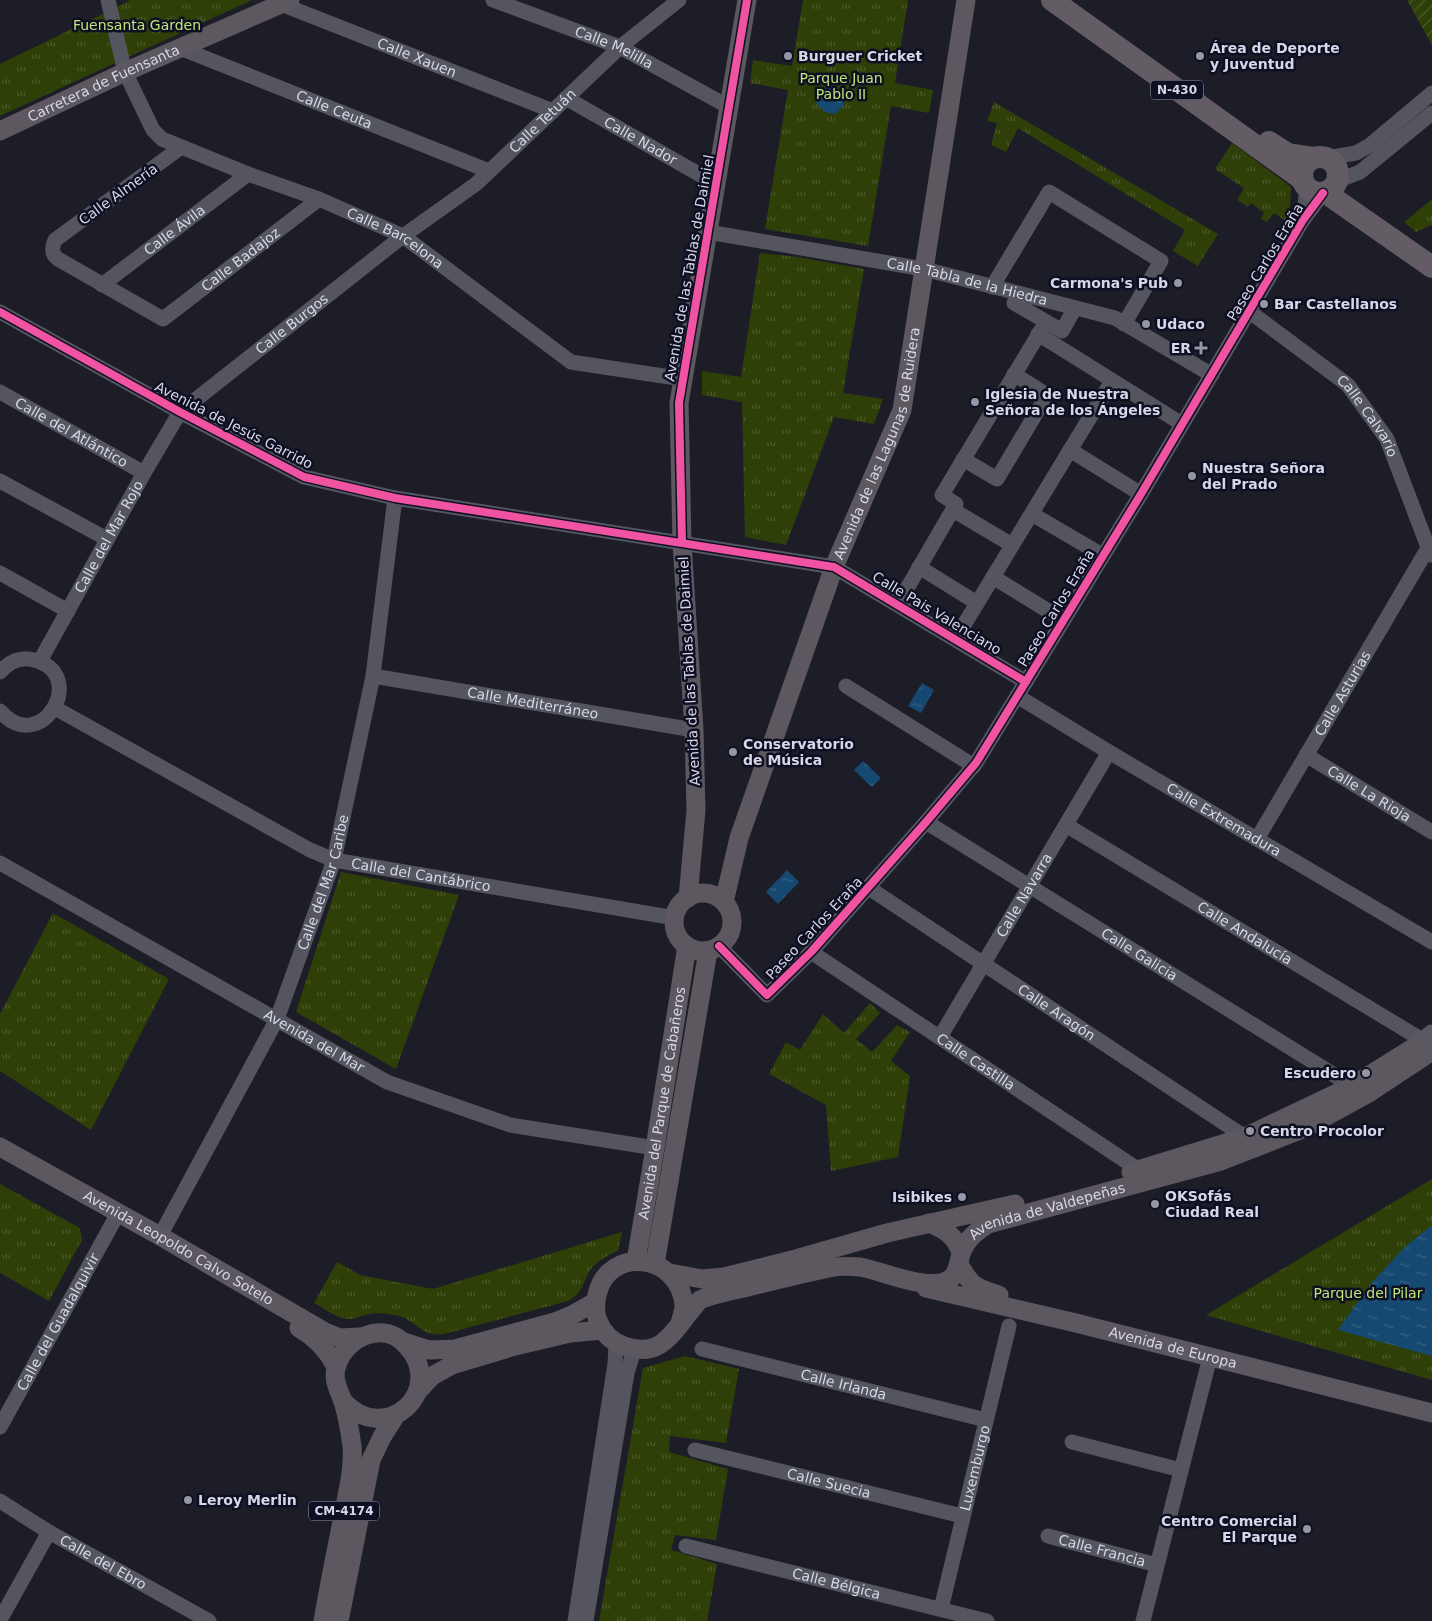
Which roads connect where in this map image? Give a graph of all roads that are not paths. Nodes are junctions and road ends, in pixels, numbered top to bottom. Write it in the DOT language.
graph roads {
  1 [pos="108,0"];
  2 [pos="493,0"];
  3 [pos="679,0"];
  4 [pos="747,0"];
  5 [pos="966,0"];
  6 [pos="1052,0"];
  7 [pos="1064,0"];
  8 [pos="286,2"];
  9 [pos="620,47"];
  10 [pos="180,48"];
  11 [pos="125,72"];
  12 [pos="1432,92"];
  13 [pos="566,98"];
  14 [pos="729,107"];
  15 [pos="553,111"];
  16 [pos="1432,113"];
  17 [pos="0,130"];
  18 [pos="180,148"];
  19 [pos="1321,158"];
  20 [pos="489,171"];
  21 [pos="248,174"];
  22 [pos="716,184"];
  23 [pos="1322,186"];
  24 [pos="319,199"];
  25 [pos="708,232"];
  26 [pos="403,236"];
  27 [pos="1432,254"];
  28 [pos="1432,266"];
  29 [pos="924,269"];
  30 [pos="102,285"];
  31 [pos="992,287"];
  32 [pos="1018,294"];
  33 [pos="1075,308"];
  34 [pos="0,312"];
  35 [pos="1250,312"];
  36 [pos="1124,324"];
  37 [pos="1042,328"];
  38 [pos="1014,374"];
  39 [pos="1212,375"];
  40 [pos="683,379"];
  41 [pos="1112,382"];
  42 [pos="0,392"];
  43 [pos="180,412"];
  44 [pos="1182,424"];
  45 [pos="1070,450"];
  46 [pos="963,459"];
  47 [pos="144,473"];
  48 [pos="0,481"];
  49 [pos="1141,494"];
  50 [pos="395,498"];
  51 [pos="953,510"];
  52 [pos="1032,514"];
  53 [pos="107,540"];
  54 [pos="682,543"];
  55 [pos="1012,545"];
  56 [pos="1430,553"];
  57 [pos="1102,556"];
  58 [pos="834,567"];
  59 [pos="919,567"];
  60 [pos="0,573"];
  61 [pos="993,577"];
  62 [pos="978,603"];
  63 [pos="898,604"];
  64 [pos="68,611"];
  65 [pos="1063,620"];
  66 [pos="956,638"];
  67 [pos="40,661"];
  68 [pos="0,672"];
  69 [pos="373,676"];
  70 [pos="1026,682"];
  71 [pos="846,686"];
  72 [pos="1017,696"];
  73 [pos="55,708"];
  74 [pos="2,719"];
  75 [pos="694,730"];
  76 [pos="1109,752"];
  77 [pos="1306,755"];
  78 [pos="974,766"];
  79 [pos="926,822"];
  80 [pos="1066,825"];
  81 [pos="1432,832"];
  82 [pos="1257,839"];
  83 [pos="334,860"];
  84 [pos="0,863"];
  85 [pos="1030,886"];
  86 [pos="868,888"];
  87 [pos="688,898"];
  88 [pos="724,902"];
  89 [pos="675,918"];
  90 [pos="1432,942"];
  91 [pos="687,946"];
  92 [pos="714,949"];
  93 [pos="811,952"];
  94 [pos="983,964"];
  95 [pos="277,1019"];
  96 [pos="940,1037"];
  97 [pos="1429,1042"];
  98 [pos="1352,1086"];
  99 [pos="1245,1137"];
  100 [pos="0,1147"];
  101 [pos="656,1148"];
  102 [pos="0,1154"];
  103 [pos="1139,1170"];
  104 [pos="116,1217"];
  105 [pos="929,1223"];
  106 [pos="160,1236"];
  107 [pos="960,1258"];
  108 [pos="636,1261"];
  109 [pos="662,1268"];
  110 [pos="914,1281"];
  111 [pos="595,1302"];
  112 [pos="680,1324"];
  113 [pos="1009,1326"];
  114 [pos="602,1330"];
  115 [pos="360,1337"];
  116 [pos="404,1342"];
  117 [pos="616,1344"];
  118 [pos="702,1349"];
  119 [pos="634,1350"];
  120 [pos="1210,1357"];
  121 [pos="336,1367"];
  122 [pos="418,1391"];
  123 [pos="342,1400"];
  124 [pos="1432,1404"];
  125 [pos="1432,1413"];
  126 [pos="396,1415"];
  127 [pos="986,1420"];
  128 [pos="0,1427"];
  129 [pos="1072,1442"];
  130 [pos="696,1450"];
  131 [pos="1181,1470"];
  132 [pos="0,1501"];
  133 [pos="962,1516"];
  134 [pos="49,1532"];
  135 [pos="1048,1536"];
  136 [pos="686,1546"];
  137 [pos="1157,1565"];
  138 [pos="941,1609"];
  139 [pos="0,1620"];
  140 [pos="209,1621"];
  141 [pos="323,1621"];
  142 [pos="339,1621"];
  143 [pos="575,1621"];
  144 [pos="586,1621"];
  145 [pos="988,1621"];
  146 [pos="1142,1621"];
  1 -- 11 [label="street, Calle Barcelona"];
  2 -- 9 [label="street, Calle Melilla"];
  3 -- 9 [label="street, Calle Tetuán"];
  4 -- 14 [label="main road, Avenida de las Tablas de Daimiel"];
  5 -- 29 [label="main road, Avenida de las Lagunas de Ruidera"];
  6 -- 23 [label="highway, N-430"];
  7 -- 19 [label="highway, N-430"];
  8 -- 10 [label="main road, Carretera de Fuensanta"];
  8 -- 15 [label="street, Calle Xauen"];
  9 -- 13 [label="street, Calle Tetuán"];
  9 -- 14 [label="street, Calle Melilla"];
  10 -- 11 [label="main road, Carretera de Fuensanta"];
  10 -- 20 [label="street, Calle Ceuta"];
  11 -- 17 [label="main road, Carretera de Fuensanta"];
  11 -- 18 [label="street, Calle Barcelona"];
  12 -- 19 [label="street"];
  13 -- 15 [label="street, Calle Tetuán"];
  13 -- 22 [label="street, Calle Nador"];
  14 -- 22 [label="main road, Avenida de las Tablas de Daimiel"];
  15 -- 20 [label="street, Calle Tetuán"];
  16 -- 23 [label="street"];
  18 -- 21 [label="street, Calle Barcelona"];
  18 -- 30 [label="street, Calle Almería"];
  19 -- 23 [label="highway"];
  19 -- 23 [label="highway, N-430"];
  20 -- 26 [label="street, Calle Tetuán"];
  21 -- 24 [label="street, Calle Barcelona"];
  21 -- 30 [label="street, Calle Ávila"];
  22 -- 25 [label="main road, Avenida de las Tablas de Daimiel"];
  23 -- 27 [label="highway, N-430"];
  23 -- 28 [label="highway, N-430"];
  23 -- 35 [label="street, Paseo Carlos Eraña"];
  24 -- 26 [label="street, Calle Barcelona"];
  24 -- 30 [label="street, Calle Badajoz"];
  25 -- 29 [label="street, Calle Tabla de la Hiedra"];
  25 -- 40 [label="main road, Avenida de las Tablas de Daimiel"];
  26 -- 40 [label="street, Calle Barcelona"];
  26 -- 43 [label="street, Calle Burgos"];
  29 -- 31 [label="street, Calle Tabla de la Hiedra"];
  29 -- 58 [label="main road, Avenida de las Lagunas de Ruidera"];
  31 -- 32 [label="street, Calle Tabla de la Hiedra"];
  31 -- 36 [label="street"];
  32 -- 33 [label="street, Calle Tabla de la Hiedra"];
  32 -- 37 [label="street"];
  33 -- 36 [label="street, Calle Tabla de la Hiedra"];
  33 -- 37 [label="street"];
  34 -- 43 [label="street, Avenida de Jesús Garrido"];
  35 -- 39 [label="street, Paseo Carlos Eraña"];
  35 -- 56 [label="street, Calle Calvario"];
  36 -- 39 [label="street, Calle Tabla de la Hiedra"];
  37 -- 38 [label="street"];
  37 -- 41 [label="street"];
  38 -- 46 [label="street"];
  38 -- 46 [label="street"];
  39 -- 44 [label="street, Paseo Carlos Eraña"];
  40 -- 54 [label="main road, Avenida de las Tablas de Daimiel"];
  41 -- 44 [label="street"];
  41 -- 45 [label="street"];
  42 -- 47 [label="street, Calle del Atlántico"];
  43 -- 47 [label="street, Calle del Mar Rojo"];
  43 -- 50 [label="street, Avenida de Jesús Garrido"];
  44 -- 49 [label="street, Paseo Carlos Eraña"];
  45 -- 49 [label="street"];
  45 -- 52 [label="street"];
  46 -- 51 [label="street"];
  47 -- 53 [label="street, Calle del Mar Rojo"];
  48 -- 53 [label="street"];
  49 -- 57 [label="street, Paseo Carlos Eraña"];
  50 -- 54 [label="street, Avenida de Jesús Garrido"];
  50 -- 69 [label="street, Calle del Mar Caribe"];
  51 -- 55 [label="street"];
  51 -- 59 [label="street"];
  52 -- 55 [label="street"];
  52 -- 57 [label="street"];
  53 -- 64 [label="street, Calle del Mar Rojo"];
  54 -- 58 [label="street, Avenida de Jesús Garrido"];
  54 -- 75 [label="main road, Avenida de las Tablas de Daimiel"];
  55 -- 61 [label="street"];
  56 -- 77 [label="street, Calle Asturias"];
  57 -- 65 [label="street, Paseo Carlos Eraña"];
  58 -- 63 [label="street, Calle Pais Valenciano"];
  58 -- 88 [label="main road, Avenida de las Lagunas de Ruidera"];
  59 -- 62 [label="street"];
  59 -- 63 [label="street"];
  60 -- 64 [label="street"];
  61 -- 62 [label="street"];
  61 -- 65 [label="street"];
  62 -- 66 [label="street"];
  63 -- 66 [label="street, Calle Pais Valenciano"];
  64 -- 67 [label="street, Calle del Mar Rojo"];
  65 -- 70 [label="street, Paseo Carlos Eraña"];
  66 -- 70 [label="street, Calle Pais Valenciano"];
  67 -- 68 [label="street"];
  67 -- 73 [label="street"];
  69 -- 75 [label="street, Calle Mediterráneo"];
  69 -- 83 [label="street, Calle del Mar Caribe"];
  70 -- 72 [label="street, Paseo Carlos Eraña"];
  71 -- 78 [label="street"];
  72 -- 76 [label="street, Calle Extremadura"];
  72 -- 78 [label="street, Paseo Carlos Eraña"];
  73 -- 74 [label="street"];
  73 -- 83 [label="street, Calle del Cantábrico"];
  75 -- 87 [label="main road, Avenida de las Tablas de Daimiel"];
  76 -- 80 [label="street, Calle Navarra"];
  76 -- 82 [label="street, Calle Extremadura"];
  77 -- 81 [label="street, Calle La Rioja"];
  77 -- 82 [label="street, Calle Asturias"];
  78 -- 79 [label="street, Paseo Carlos Eraña"];
  79 -- 85 [label="street, Calle Galicia"];
  79 -- 86 [label="street, Paseo Carlos Eraña"];
  80 -- 85 [label="street, Calle Navarra"];
  80 -- 97 [label="street, Calle Andalucía"];
  82 -- 90 [label="street, Calle Extremadura"];
  83 -- 89 [label="street, Calle del Cantábrico"];
  83 -- 95 [label="street, Calle del Mar Caribe"];
  84 -- 95 [label="street, Avenida del Mar"];
  85 -- 94 [label="street, Calle Navarra"];
  85 -- 98 [label="street, Calle Galicia"];
  86 -- 93 [label="street, Paseo Carlos Eraña"];
  86 -- 94 [label="street, Calle Aragón"];
  87 -- 88 [label="main road"];
  87 -- 89 [label="main road"];
  88 -- 92 [label="main road"];
  89 -- 91 [label="main road"];
  91 -- 92 [label="main road"];
  91 -- 101 [label="main road, Avenida del Parque de Cabañeros"];
  92 -- 93 [label="street, Paseo Carlos Eraña"];
  92 -- 109 [label="main road, Avenida del Parque de Cabañeros"];
  93 -- 96 [label="street, Calle Castilla"];
  94 -- 96 [label="street, Calle Navarra"];
  94 -- 99 [label="street, Calle Aragón"];
  95 -- 101 [label="street, Avenida del Mar"];
  95 -- 106 [label="street, Calle del Mar Caribe"];
  96 -- 103 [label="street, Calle Castilla"];
  97 -- 98 [label="main road, Avenida de Valdepeñas"];
  97 -- 107 [label="main road, Avenida de Valdepeñas"];
  98 -- 99 [label="main road, Avenida de Valdepeñas"];
  99 -- 103 [label="main road, Avenida de Valdepeñas"];
  100 -- 106 [label="main road, Avenida Leopoldo Calvo Sotelo"];
  101 -- 108 [label="main road, Avenida del Parque de Cabañeros"];
  102 -- 104 [label="main road, Avenida Leopoldo Calvo Sotelo"];
  103 -- 105 [label="main road, Avenida de Valdepeñas"];
  104 -- 121 [label="main road, Avenida Leopoldo Calvo Sotelo"];
  104 -- 128 [label="street, Calle del Guadalquivir"];
  105 -- 107 [label="main road, Avenida de Europa"];
  105 -- 109 [label="main road, Avenida de Valdepeñas"];
  106 -- 115 [label="main road, Avenida Leopoldo Calvo Sotelo"];
  107 -- 110 [label="main road, Avenida de Valdepeñas"];
  107 -- 124 [label="main road, Avenida de Europa"];
  108 -- 109 [label="main road"];
  108 -- 111 [label="main road"];
  109 -- 112 [label="main road"];
  110 -- 112 [label="main road, Avenida de Valdepeñas"];
  110 -- 120 [label="main road, Avenida de Europa"];
  111 -- 114 [label="main road"];
  111 -- 116 [label="main road"];
  112 -- 119 [label="main road"];
  113 -- 127 [label="street, Luxemburgo"];
  114 -- 117 [label="main road"];
  114 -- 122 [label="main road"];
  115 -- 116 [label="main road"];
  115 -- 121 [label="main road"];
  116 -- 122 [label="main road"];
  117 -- 119 [label="main road"];
  117 -- 143 [label="street"];
  118 -- 127 [label="street, Calle Irlanda"];
  119 -- 144 [label="street"];
  120 -- 125 [label="main road, Avenida de Europa"];
  120 -- 131 [label="street, Calle Francia"];
  121 -- 123 [label="main road"];
  122 -- 126 [label="main road"];
  123 -- 126 [label="main road"];
  123 -- 141 [label="main road, CM-4174"];
  126 -- 142 [label="main road, CM-4174"];
  127 -- 133 [label="street, Luxemburgo"];
  129 -- 131 [label="street"];
  130 -- 133 [label="street, Calle Suecia"];
  131 -- 137 [label="street, Calle Francia"];
  132 -- 134 [label="street, Calle del Ebro"];
  133 -- 138 [label="street, Luxemburgo"];
  134 -- 139 [label="street"];
  134 -- 140 [label="street, Calle del Ebro"];
  135 -- 137 [label="street, Calle Francia"];
  136 -- 138 [label="street, Calle Bélgica"];
  137 -- 146 [label="street, Calle Francia"];
  138 -- 145 [label="street, Calle Bélgica"];
}
